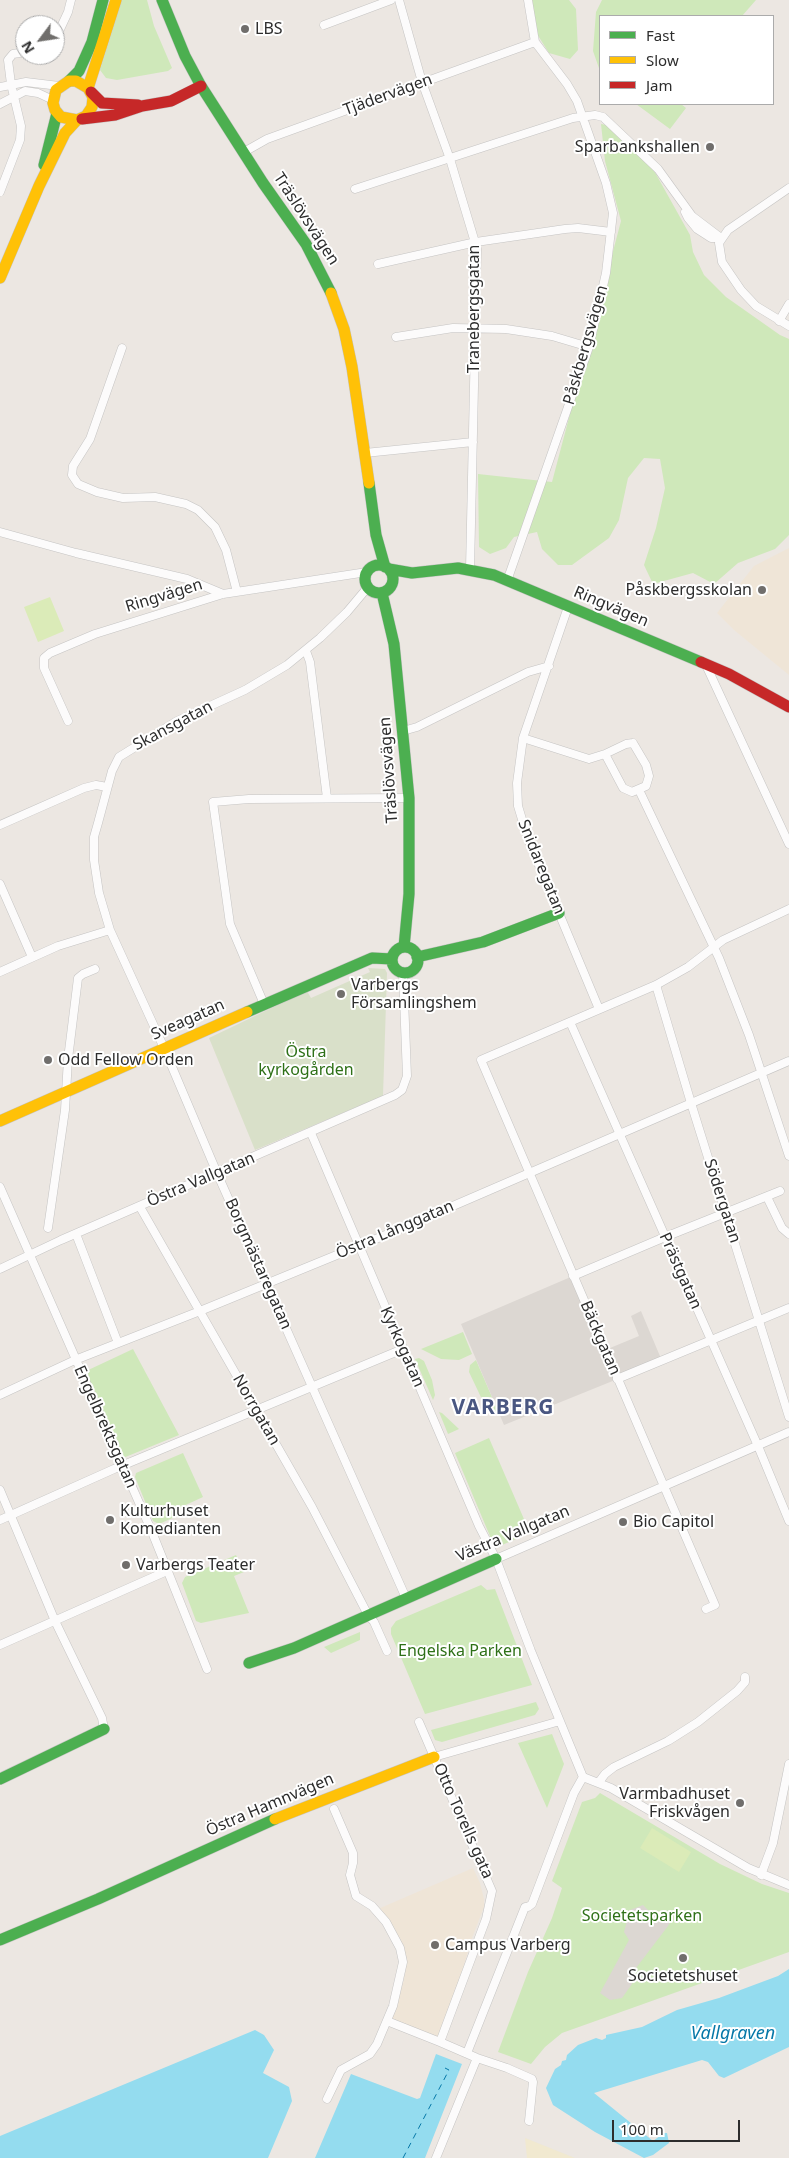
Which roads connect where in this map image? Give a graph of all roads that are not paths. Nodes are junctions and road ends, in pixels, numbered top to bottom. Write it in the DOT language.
graph roads {
  1 [pos="71,0"];
  2 [pos="104,0"];
  3 [pos="116,0"];
  4 [pos="162,0"];
  5 [pos="391,0"];
  6 [pos="399,0"];
  7 [pos="528,0"];
  8 [pos="65,18"];
  9 [pos="324,25"];
  10 [pos="535,42"];
  11 [pos="15,54"];
  12 [pos="422,82"];
  13 [pos="11,84"];
  14 [pos="64,84"];
  15 [pos="201,86"];
  16 [pos="0,87"];
  17 [pos="90,90"];
  18 [pos="14,96"];
  19 [pos="53,100"];
  20 [pos="0,104"];
  21 [pos="142,106"];
  22 [pos="57,113"];
  23 [pos="582,116"];
  24 [pos="79,119"];
  25 [pos="244,152"];
  26 [pos="450,159"];
  27 [pos="39,186"];
  28 [pos="789,188"];
  29 [pos="355,189"];
  30 [pos="0,192"];
  31 [pos="611,232"];
  32 [pos="721,238"];
  33 [pos="476,242"];
  34 [pos="378,264"];
  35 [pos="0,278"];
  36 [pos="789,304"];
  37 [pos="779,320"];
  38 [pos="789,326"];
  39 [pos="475,328"];
  40 [pos="396,337"];
  41 [pos="589,347"];
  42 [pos="122,348"];
  43 [pos="473,442"];
  44 [pos="365,453"];
  45 [pos="0,532"];
  46 [pos="379,569"];
  47 [pos="470,569"];
  48 [pos="412,573"];
  49 [pos="507,581"];
  50 [pos="392,584"];
  51 [pos="368,587"];
  52 [pos="237,592"];
  53 [pos="382,593"];
  54 [pos="224,594"];
  55 [pos="568,607"];
  56 [pos="306,651"];
  57 [pos="706,665"];
  58 [pos="549,666"];
  59 [pos="789,707"];
  60 [pos="68,722"];
  61 [pos="403,730"];
  62 [pos="523,738"];
  63 [pos="605,754"];
  64 [pos="107,787"];
  65 [pos="639,790"];
  66 [pos="327,798"];
  67 [pos="409,798"];
  68 [pos="0,824"];
  69 [pos="789,844"];
  70 [pos="0,884"];
  71 [pos="789,909"];
  72 [pos="559,913"];
  73 [pos="110,930"];
  74 [pos="713,946"];
  75 [pos="404,948"];
  76 [pos="32,957"];
  77 [pos="417,957"];
  78 [pos="392,959"];
  79 [pos="94,969"];
  80 [pos="0,972"];
  81 [pos="403,973"];
  82 [pos="656,985"];
  83 [pos="264,1004"];
  84 [pos="598,1009"];
  85 [pos="570,1022"];
  86 [pos="164,1048"];
  87 [pos="789,1061"];
  88 [pos="762,1073"];
  89 [pos="66,1090"];
  90 [pos="691,1103"];
  91 [pos="0,1120"];
  92 [pos="311,1133"];
  93 [pos="620,1135"];
  94 [pos="789,1156"];
  95 [pos="217,1173"];
  96 [pos="529,1174"];
  97 [pos="0,1187"];
  98 [pos="780,1191"];
  99 [pos="767,1197"];
  100 [pos="140,1207"];
  101 [pos="725,1213"];
  102 [pos="48,1228"];
  103 [pos="76,1234"];
  104 [pos="789,1234"];
  105 [pos="665,1237"];
  106 [pos="358,1246"];
  107 [pos="30,1256"];
  108 [pos="0,1269"];
  109 [pos="573,1276"];
  110 [pos="267,1283"];
  111 [pos="789,1308"];
  112 [pos="200,1311"];
  113 [pos="759,1320"];
  114 [pos="711,1341"];
  115 [pos="118,1343"];
  116 [pos="403,1349"];
  117 [pos="75,1360"];
  118 [pos="617,1378"];
  119 [pos="313,1386"];
  120 [pos="0,1395"];
  121 [pos="256,1411"];
  122 [pos="789,1417"];
  123 [pos="789,1432"];
  124 [pos="758,1446"];
  125 [pos="123,1465"];
  126 [pos="664,1487"];
  127 [pos="0,1490"];
  128 [pos="11,1515"];
  129 [pos="0,1520"];
  130 [pos="789,1521"];
  131 [pos="496,1559"];
  132 [pos="167,1571"];
  133 [pos="406,1598"];
  134 [pos="706,1609"];
  135 [pos="368,1615"];
  136 [pos="55,1621"];
  137 [pos="0,1645"];
  138 [pos="387,1651"];
  139 [pos="249,1663"];
  140 [pos="207,1669"];
  141 [pos="745,1677"];
  142 [pos="560,1721"];
  143 [pos="419,1722"];
  144 [pos="104,1729"];
  145 [pos="434,1756"];
  146 [pos="789,1764"];
  147 [pos="2,1773"];
  148 [pos="584,1777"];
  149 [pos="599,1782"];
  150 [pos="334,1809"];
  151 [pos="760,1875"];
  152 [pos="789,1885"];
  153 [pos="0,1940"];
  154 [pos="387,2021"];
  155 [pos="440,2042"];
  156 [pos="467,2054"];
  157 [pos="477,2058"];
  158 [pos="328,2099"];
  159 [pos="528,2121"];
  160 [pos="436,2158"];
  1 -- 8 [label="street"];
  2 -- 14 [label="street"];
  3 -- 17 [label="street"];
  4 -- 15 [label="street, Träslövsvägen"];
  5 -- 9 [label="street"];
  6 -- 12 [label="street, Tranebergsgatan"];
  7 -- 10 [label="street, Påskbergsvägen"];
  10 -- 12 [label="street, Tjädervägen"];
  10 -- 23 [label="street, Påskbergsvägen"];
  11 -- 13 [label="street"];
  12 -- 25 [label="street, Tjädervägen"];
  12 -- 26 [label="street, Tranebergsgatan"];
  13 -- 14 [label="street"];
  13 -- 16 [label="street"];
  13 -- 18 [label="street"];
  14 -- 17 [label="street"];
  14 -- 19 [label="street"];
  15 -- 21 [label="street"];
  15 -- 25 [label="street, Träslövsvägen"];
  17 -- 21 [label="street"];
  17 -- 24 [label="street"];
  18 -- 19 [label="street"];
  18 -- 20 [label="street"];
  18 -- 30 [label="street"];
  19 -- 22 [label="street"];
  21 -- 24 [label="street"];
  22 -- 24 [label="street"];
  22 -- 27 [label="street"];
  23 -- 26 [label="street"];
  23 -- 31 [label="street, Påskbergsvägen"];
  23 -- 32 [label="street"];
  24 -- 27 [label="street"];
  25 -- 44 [label="street, Träslövsvägen"];
  26 -- 29 [label="street"];
  26 -- 33 [label="street, Tranebergsgatan"];
  27 -- 35 [label="street"];
  28 -- 32 [label="street"];
  31 -- 33 [label="street"];
  31 -- 41 [label="street, Påskbergsvägen"];
  32 -- 37 [label="street"];
  33 -- 34 [label="street"];
  33 -- 39 [label="street, Tranebergsgatan"];
  36 -- 37 [label="street"];
  37 -- 38 [label="street"];
  39 -- 40 [label="street"];
  39 -- 41 [label="street"];
  39 -- 43 [label="street, Tranebergsgatan"];
  41 -- 49 [label="street, Påskbergsvägen"];
  42 -- 52 [label="street"];
  43 -- 44 [label="street"];
  43 -- 47 [label="street, Tranebergsgatan"];
  44 -- 46 [label="street, Träslövsvägen"];
  45 -- 54 [label="street"];
  46 -- 48 [label="street, Ringvägen"];
  46 -- 50 [label="street"];
  46 -- 51 [label="street"];
  46 -- 52 [label="street, Ringvägen"];
  47 -- 48 [label="street, Ringvägen"];
  47 -- 49 [label="street, Ringvägen"];
  48 -- 50 [label="street, Ringvägen"];
  49 -- 55 [label="street, Ringvägen"];
  50 -- 53 [label="street"];
  51 -- 53 [label="street"];
  51 -- 56 [label="street, Skansgatan"];
  52 -- 54 [label="street, Ringvägen"];
  53 -- 61 [label="street, Träslövsvägen"];
  54 -- 60 [label="street, Ringvägen"];
  55 -- 57 [label="street, Ringvägen"];
  55 -- 58 [label="street, Snidaregatan"];
  56 -- 64 [label="street, Skansgatan"];
  56 -- 66 [label="street"];
  57 -- 59 [label="street, Ringvägen"];
  57 -- 69 [label="street"];
  58 -- 61 [label="street"];
  58 -- 62 [label="street, Snidaregatan"];
  61 -- 67 [label="street, Träslövsvägen"];
  62 -- 63 [label="street"];
  62 -- 72 [label="street, Snidaregatan"];
  63 -- 65 [label="street"];
  63 -- 65 [label="street"];
  64 -- 68 [label="street"];
  64 -- 73 [label="street, Skansgatan"];
  65 -- 74 [label="street"];
  66 -- 67 [label="street"];
  66 -- 83 [label="street"];
  67 -- 75 [label="street, Träslövsvägen"];
  70 -- 76 [label="street"];
  71 -- 74 [label="street"];
  72 -- 77 [label="street"];
  72 -- 84 [label="street, Snidaregatan"];
  73 -- 76 [label="street"];
  73 -- 86 [label="street, Borgmästaregatan"];
  74 -- 82 [label="street"];
  74 -- 88 [label="street"];
  75 -- 77 [label="street"];
  75 -- 78 [label="street"];
  76 -- 80 [label="street"];
  77 -- 81 [label="street"];
  78 -- 81 [label="street"];
  78 -- 83 [label="street, Sveagatan"];
  79 -- 89 [label="street"];
  81 -- 92 [label="street, Östra Vallgatan"];
  82 -- 84 [label="street"];
  82 -- 90 [label="street, Södergatan"];
  83 -- 86 [label="street, Sveagatan"];
  84 -- 85 [label="street"];
  85 -- 93 [label="street, Prästgatan"];
  85 -- 96 [label="street, Bäckgatan"];
  86 -- 89 [label="street, Sveagatan"];
  86 -- 95 [label="street, Borgmästaregatan"];
  87 -- 88 [label="street, Östra Långgatan"];
  88 -- 90 [label="street, Östra Långgatan"];
  88 -- 94 [label="street"];
  89 -- 91 [label="street, Sveagatan"];
  89 -- 102 [label="street"];
  90 -- 93 [label="street, Östra Långgatan"];
  90 -- 101 [label="street, Södergatan"];
  92 -- 95 [label="street, Östra Vallgatan"];
  92 -- 106 [label="street, Kyrkogatan"];
  93 -- 96 [label="street, Östra Långgatan"];
  93 -- 105 [label="street, Prästgatan"];
  95 -- 100 [label="street, Östra Vallgatan"];
  95 -- 110 [label="street, Borgmästaregatan"];
  96 -- 106 [label="street, Östra Långgatan"];
  96 -- 109 [label="street, Bäckgatan"];
  97 -- 107 [label="street, Engelbrektsgatan"];
  98 -- 99 [label="street"];
  99 -- 101 [label="street"];
  99 -- 104 [label="street"];
  100 -- 103 [label="street, Östra Vallgatan"];
  100 -- 112 [label="street, Norrgatan"];
  101 -- 105 [label="street"];
  101 -- 113 [label="street, Södergatan"];
  103 -- 107 [label="street, Östra Vallgatan"];
  103 -- 115 [label="street"];
  105 -- 109 [label="street"];
  105 -- 114 [label="street, Prästgatan"];
  106 -- 110 [label="street, Östra Långgatan"];
  106 -- 116 [label="street, Kyrkogatan"];
  107 -- 108 [label="street, Östra Vallgatan"];
  107 -- 117 [label="street, Engelbrektsgatan"];
  109 -- 118 [label="street, Bäckgatan"];
  110 -- 112 [label="street, Östra Långgatan"];
  110 -- 119 [label="street, Borgmästaregatan"];
  111 -- 113 [label="street"];
  112 -- 115 [label="street, Östra Långgatan"];
  112 -- 121 [label="street, Norrgatan"];
  113 -- 114 [label="street"];
  113 -- 122 [label="street, Södergatan"];
  114 -- 118 [label="street"];
  114 -- 124 [label="street, Prästgatan"];
  115 -- 117 [label="street, Östra Långgatan"];
  116 -- 119 [label="street"];
  116 -- 131 [label="street, Kyrkogatan"];
  117 -- 120 [label="street, Östra Långgatan"];
  117 -- 125 [label="street, Engelbrektsgatan"];
  118 -- 126 [label="street, Bäckgatan"];
  119 -- 121 [label="street"];
  119 -- 133 [label="street, Borgmästaregatan"];
  121 -- 125 [label="street"];
  121 -- 135 [label="street, Norrgatan"];
  123 -- 124 [label="street, Västra Vallgatan"];
  124 -- 126 [label="street, Västra Vallgatan"];
  124 -- 130 [label="street, Prästgatan"];
  125 -- 128 [label="street"];
  125 -- 132 [label="street, Engelbrektsgatan"];
  126 -- 131 [label="street, Västra Vallgatan"];
  126 -- 134 [label="street, Bäckgatan"];
  127 -- 128 [label="street"];
  128 -- 129 [label="street"];
  128 -- 136 [label="street"];
  131 -- 133 [label="street, Västra Vallgatan"];
  131 -- 142 [label="street, Kyrkogatan"];
  132 -- 136 [label="street"];
  132 -- 140 [label="street, Engelbrektsgatan"];
  133 -- 135 [label="street, Västra Vallgatan"];
  135 -- 138 [label="street"];
  135 -- 139 [label="street, Västra Vallgatan"];
  136 -- 137 [label="street"];
  136 -- 144 [label="street"];
  141 -- 149 [label="street"];
  142 -- 145 [label="street, Östra Hamnvägen"];
  142 -- 148 [label="street, Kyrkogatan"];
  143 -- 145 [label="street, Otto Torells gata"];
  144 -- 147 [label="street"];
  145 -- 153 [label="street, Östra Hamnvägen"];
  145 -- 155 [label="street, Otto Torells gata"];
  146 -- 151 [label="street"];
  148 -- 149 [label="street"];
  148 -- 156 [label="street"];
  149 -- 151 [label="street"];
  150 -- 154 [label="street"];
  151 -- 152 [label="street"];
  154 -- 155 [label="street"];
  154 -- 158 [label="street"];
  155 -- 156 [label="street"];
  156 -- 157 [label="street"];
  157 -- 159 [label="street"];
  157 -- 160 [label="street"];
}
